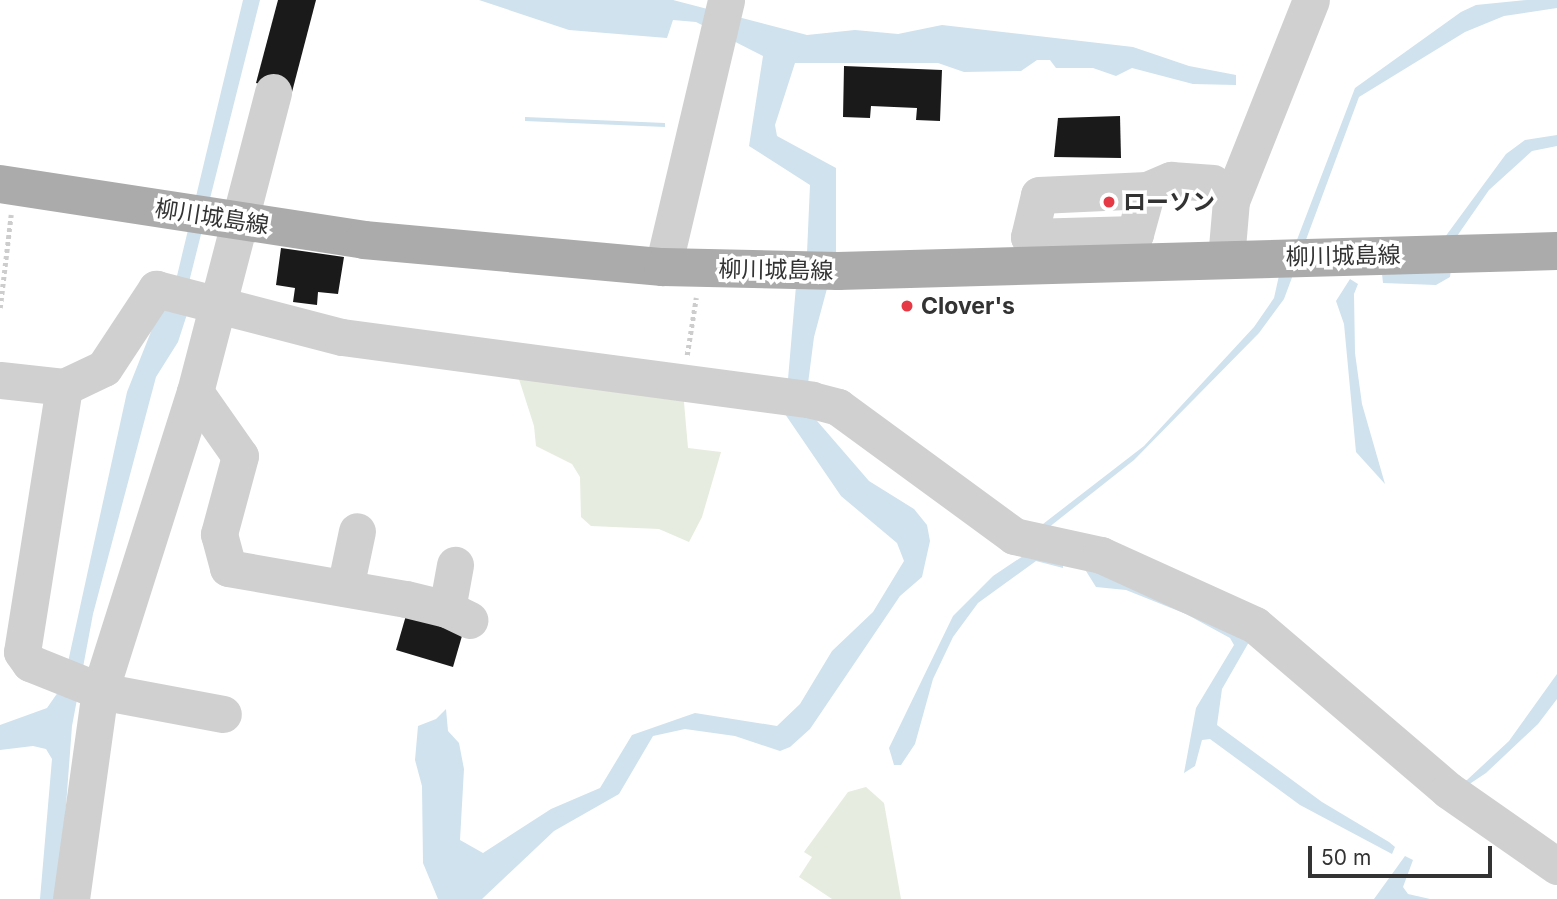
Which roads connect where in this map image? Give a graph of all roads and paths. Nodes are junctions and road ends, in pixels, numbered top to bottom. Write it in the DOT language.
graph roads {
  1 [pos="1311,0"];
  2 [pos="723,16"];
  3 [pos="273,92"];
  4 [pos="1213,183"];
  5 [pos="7,185"];
  6 [pos="1147,190"];
  7 [pos="242,222"];
  8 [pos="1134,248"];
  9 [pos="1029,251"];
  10 [pos="1557,251"];
  11 [pos="1226,259"];
  12 [pos="663,267"];
  13 [pos="701,268"];
  14 [pos="221,302"];
  15 [pos="0,308"];
  16 [pos="0,380"];
  17 [pos="682,383"];
  18 [pos="64,387"];
  19 [pos="195,392"];
  20 [pos="357,531"];
  21 [pos="456,565"];
  22 [pos="15,587"];
  23 [pos="345,588"];
  24 [pos="82,684"];
  25 [pos="223,714"];
  26 [pos="1557,866"];
  27 [pos="71,899"];
  1 -- 11 [label="street"];
  2 -- 12 [label="street"];
  3 -- 7 [label="street"];
  4 -- 6 [label="street"];
  5 -- 7 [label="main road, 柳川城島線"];
  5 -- 15 [label="path"];
  6 -- 8 [label="street"];
  6 -- 9 [label="street"];
  7 -- 12 [label="main road, 柳川城島線"];
  7 -- 14 [label="street"];
  8 -- 9 [label="main road, 柳川城島線"];
  8 -- 11 [label="main road, 柳川城島線"];
  9 -- 13 [label="main road, 柳川城島線"];
  10 -- 11 [label="main road, 柳川城島線"];
  12 -- 13 [label="main road, 柳川城島線"];
  13 -- 17 [label="path"];
  14 -- 17 [label="street"];
  14 -- 18 [label="street"];
  14 -- 19 [label="street"];
  16 -- 18 [label="street"];
  17 -- 26 [label="street"];
  18 -- 22 [label="street"];
  19 -- 23 [label="street"];
  19 -- 24 [label="street"];
  20 -- 23 [label="street"];
  21 -- 23 [label="street"];
  22 -- 24 [label="street"];
  24 -- 25 [label="street"];
  24 -- 27 [label="street"];
}
